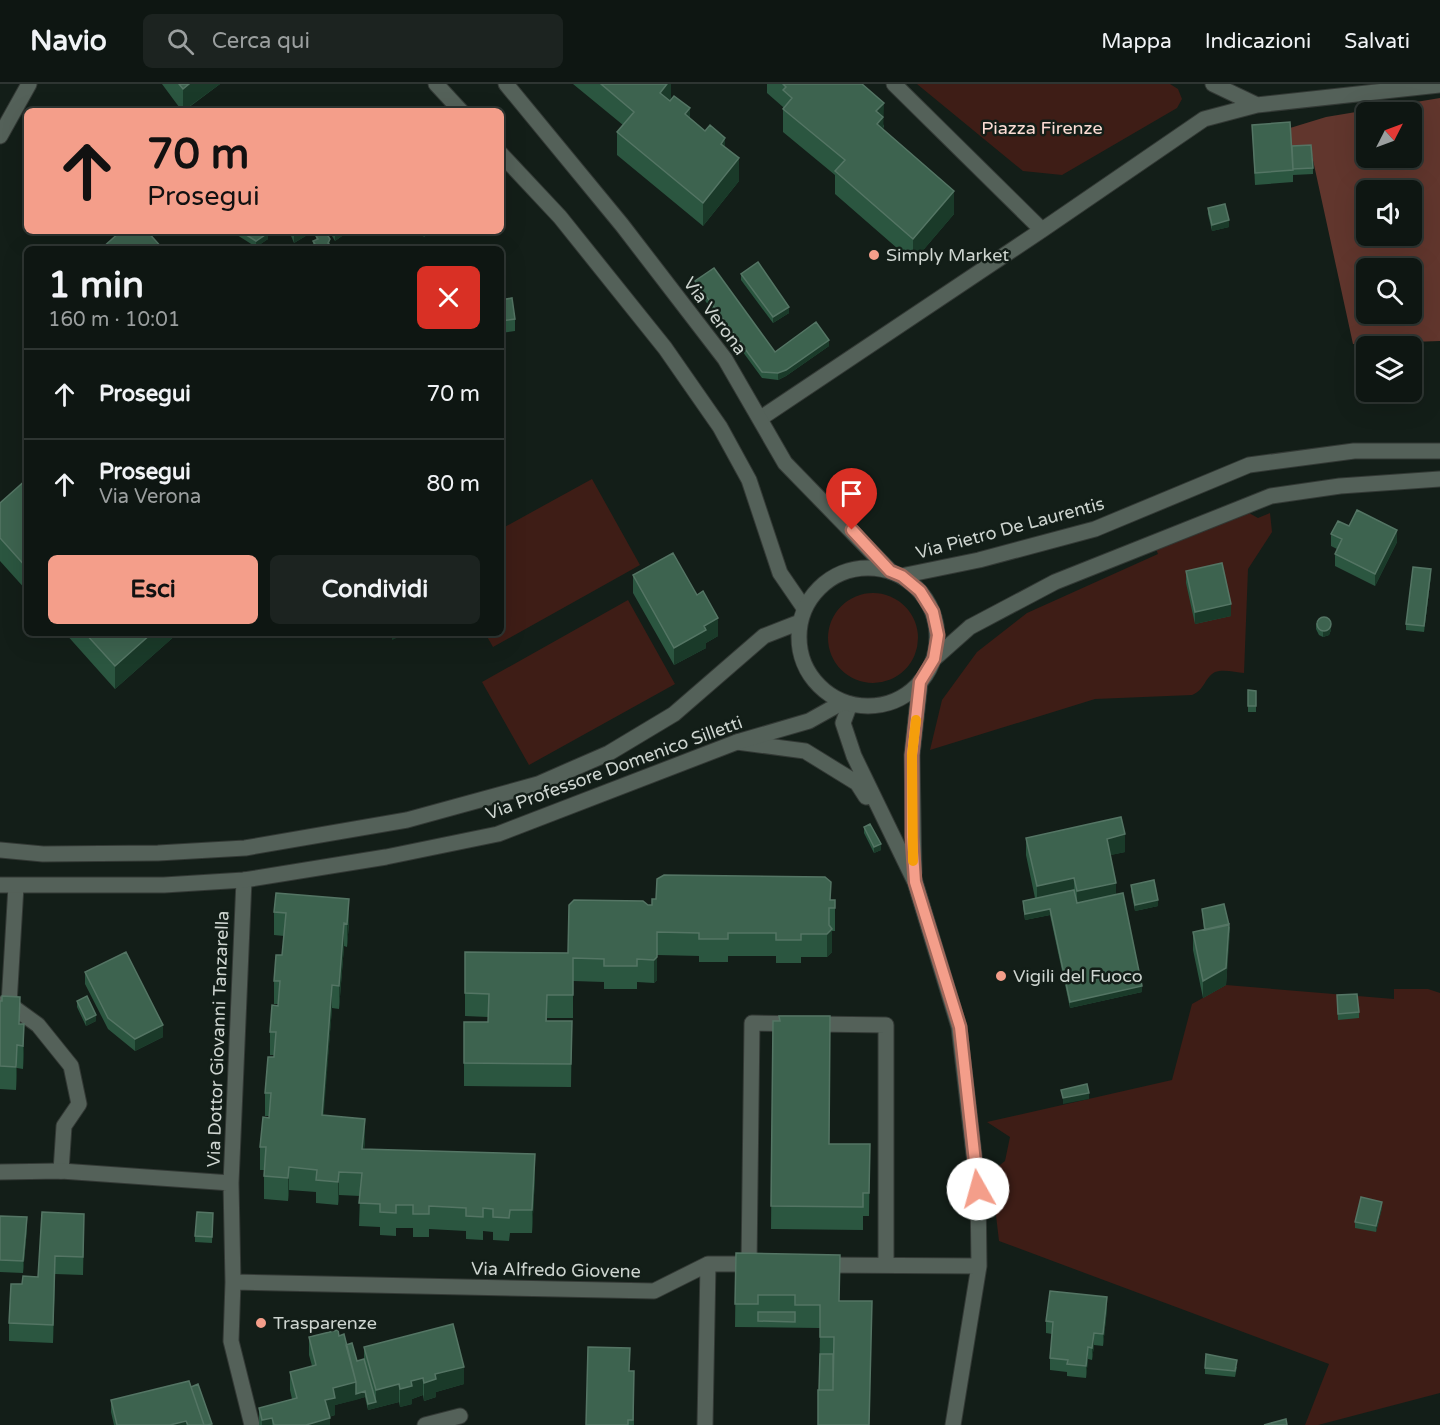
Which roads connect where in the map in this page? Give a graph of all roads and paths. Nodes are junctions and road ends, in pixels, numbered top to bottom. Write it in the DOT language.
graph roads {
  1 [pos="28,84"];
  2 [pos="436,84"];
  3 [pos="506,84"];
  4 [pos="894,84"];
  5 [pos="1213,84"];
  6 [pos="1440,85"];
  7 [pos="1257,105"];
  8 [pos="458,108"];
  9 [pos="0,136"];
  10 [pos="504,156"];
  11 [pos="1042,230"];
  12 [pos="761,418"];
  13 [pos="1440,451"];
  14 [pos="1440,479"];
  15 [pos="896,573"];
  16 [pos="802,615"];
  17 [pos="934,659"];
  18 [pos="920,682"];
  19 [pos="847,703"];
  20 [pos="737,742"];
  21 [pos="894,839"];
  22 [pos="0,850"];
  23 [pos="244,880"];
  24 [pos="915,882"];
  25 [pos="0,885"];
  26 [pos="16,886"];
  27 [pos="5,1004"];
  28 [pos="61,1171"];
  29 [pos="0,1172"];
  30 [pos="231,1183"];
  31 [pos="708,1263"];
  32 [pos="749,1264"];
  33 [pos="772,1264"];
  34 [pos="806,1264"];
  35 [pos="886,1265"];
  36 [pos="979,1266"];
  37 [pos="233,1282"];
  38 [pos="460,1416"];
  39 [pos="252,1425"];
  40 [pos="425,1425"];
  41 [pos="705,1425"];
  42 [pos="953,1425"];
  1 -- 9 [label="street"];
  2 -- 8 [label="street"];
  3 -- 12 [label="street, Via Verona"];
  4 -- 11 [label="street"];
  5 -- 7 [label="street"];
  6 -- 7 [label="street"];
  7 -- 11 [label="street"];
  10 -- 16 [label="street"];
  11 -- 12 [label="street"];
  12 -- 15 [label="street, Via Verona"];
  13 -- 15 [label="street, Via Pietro De Laurentis"];
  14 -- 17 [label="street"];
  15 -- 16 [label="street"];
  15 -- 17 [label="street"];
  16 -- 19 [label="street"];
  16 -- 22 [label="street, Via Professore Domenico Silletti"];
  17 -- 18 [label="street"];
  18 -- 19 [label="street"];
  18 -- 24 [label="street"];
  19 -- 20 [label="street, Via Professore Domenico Silletti"];
  19 -- 21 [label="street"];
  20 -- 21 [label="street"];
  20 -- 23 [label="street, Via Professore Domenico Silletti"];
  21 -- 24 [label="street"];
  23 -- 26 [label="street, Via Professore Domenico Silletti"];
  23 -- 30 [label="street, Via Dottor Giovanni Tanzarella"];
  24 -- 36 [label="street"];
  25 -- 26 [label="street, Via Professore Domenico Silletti"];
  26 -- 27 [label="street"];
  27 -- 28 [label="street"];
  28 -- 29 [label="street, Via Dottor Giovanni Tanzarella"];
  28 -- 30 [label="street, Via Dottor Giovanni Tanzarella"];
  30 -- 37 [label="street"];
  31 -- 32 [label="street, Via Alfredo Giovene"];
  31 -- 37 [label="street, Via Alfredo Giovene"];
  31 -- 41 [label="street"];
  32 -- 33 [label="street, Via Alfredo Giovene"];
  32 -- 35 [label="street"];
  34 -- 35 [label="street"];
  35 -- 36 [label="street"];
  36 -- 42 [label="street"];
  37 -- 39 [label="street"];
  38 -- 40 [label="street"];
}
